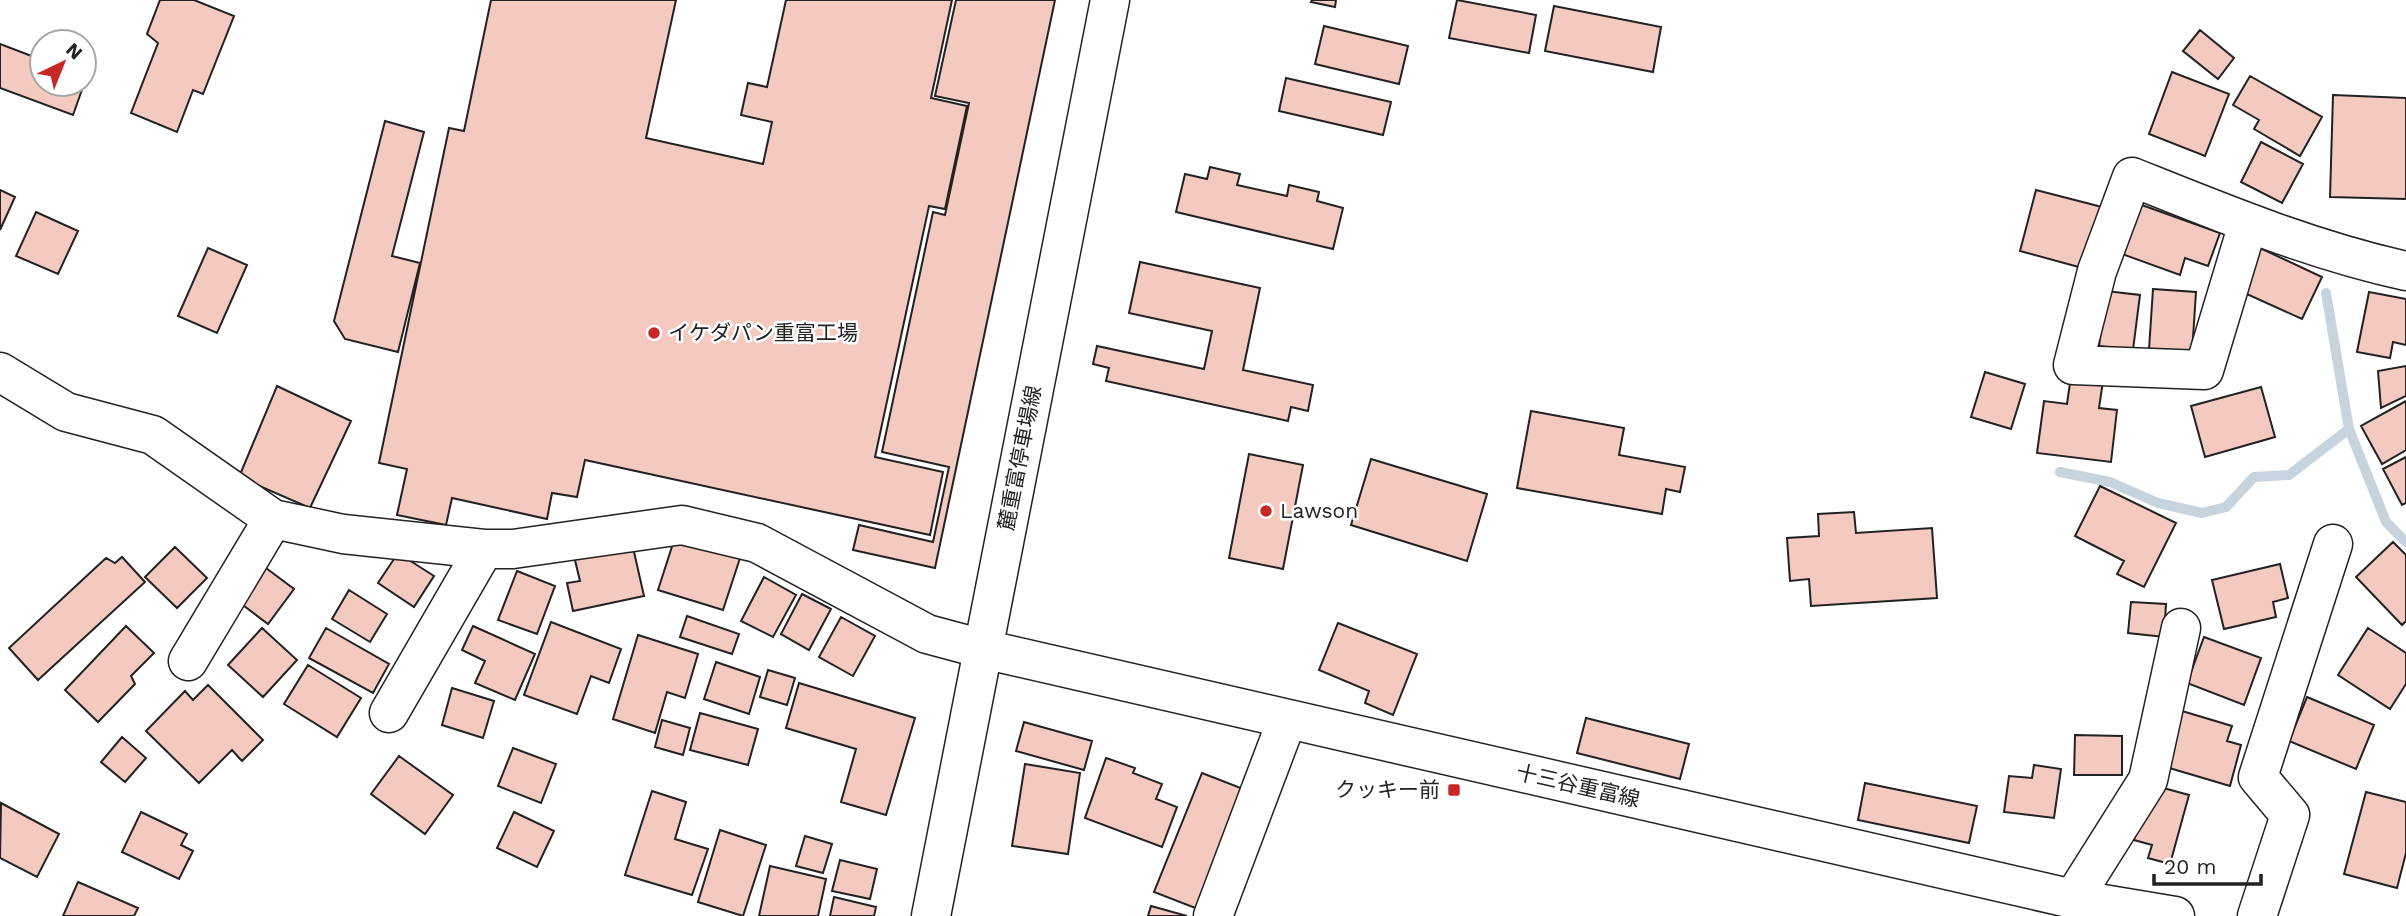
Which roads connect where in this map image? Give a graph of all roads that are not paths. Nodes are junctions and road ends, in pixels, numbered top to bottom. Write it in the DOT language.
graph roads {
  1 [pos="1110,0"];
  2 [pos="2248,224"];
  3 [pos="2406,271"];
  4 [pos="0,372"];
  5 [pos="273,519"];
  6 [pos="2333,544"];
  7 [pos="484,548"];
  8 [pos="2181,628"];
  9 [pos="983,649"];
  10 [pos="188,661"];
  11 [pos="389,713"];
  12 [pos="1287,720"];
  13 [pos="2073,899"];
  14 [pos="931,916"];
  15 [pos="1213,916"];
  16 [pos="2175,916"];
  17 [pos="2257,916"];
  1 -- 9 [label="street, 麓重富停車場線"];
  2 -- 2 [label="street"];
  2 -- 3 [label="street"];
  4 -- 5 [label="street"];
  5 -- 7 [label="street, 十三谷重富線"];
  5 -- 10 [label="street"];
  6 -- 17 [label="street"];
  7 -- 9 [label="street, 十三谷重富線"];
  7 -- 11 [label="street"];
  8 -- 13 [label="street"];
  9 -- 12 [label="street, 十三谷重富線"];
  9 -- 14 [label="street, 麓重富停車場線"];
  12 -- 13 [label="street, 十三谷重富線"];
  12 -- 15 [label="street"];
  13 -- 16 [label="street, 十三谷重富線"];
}
